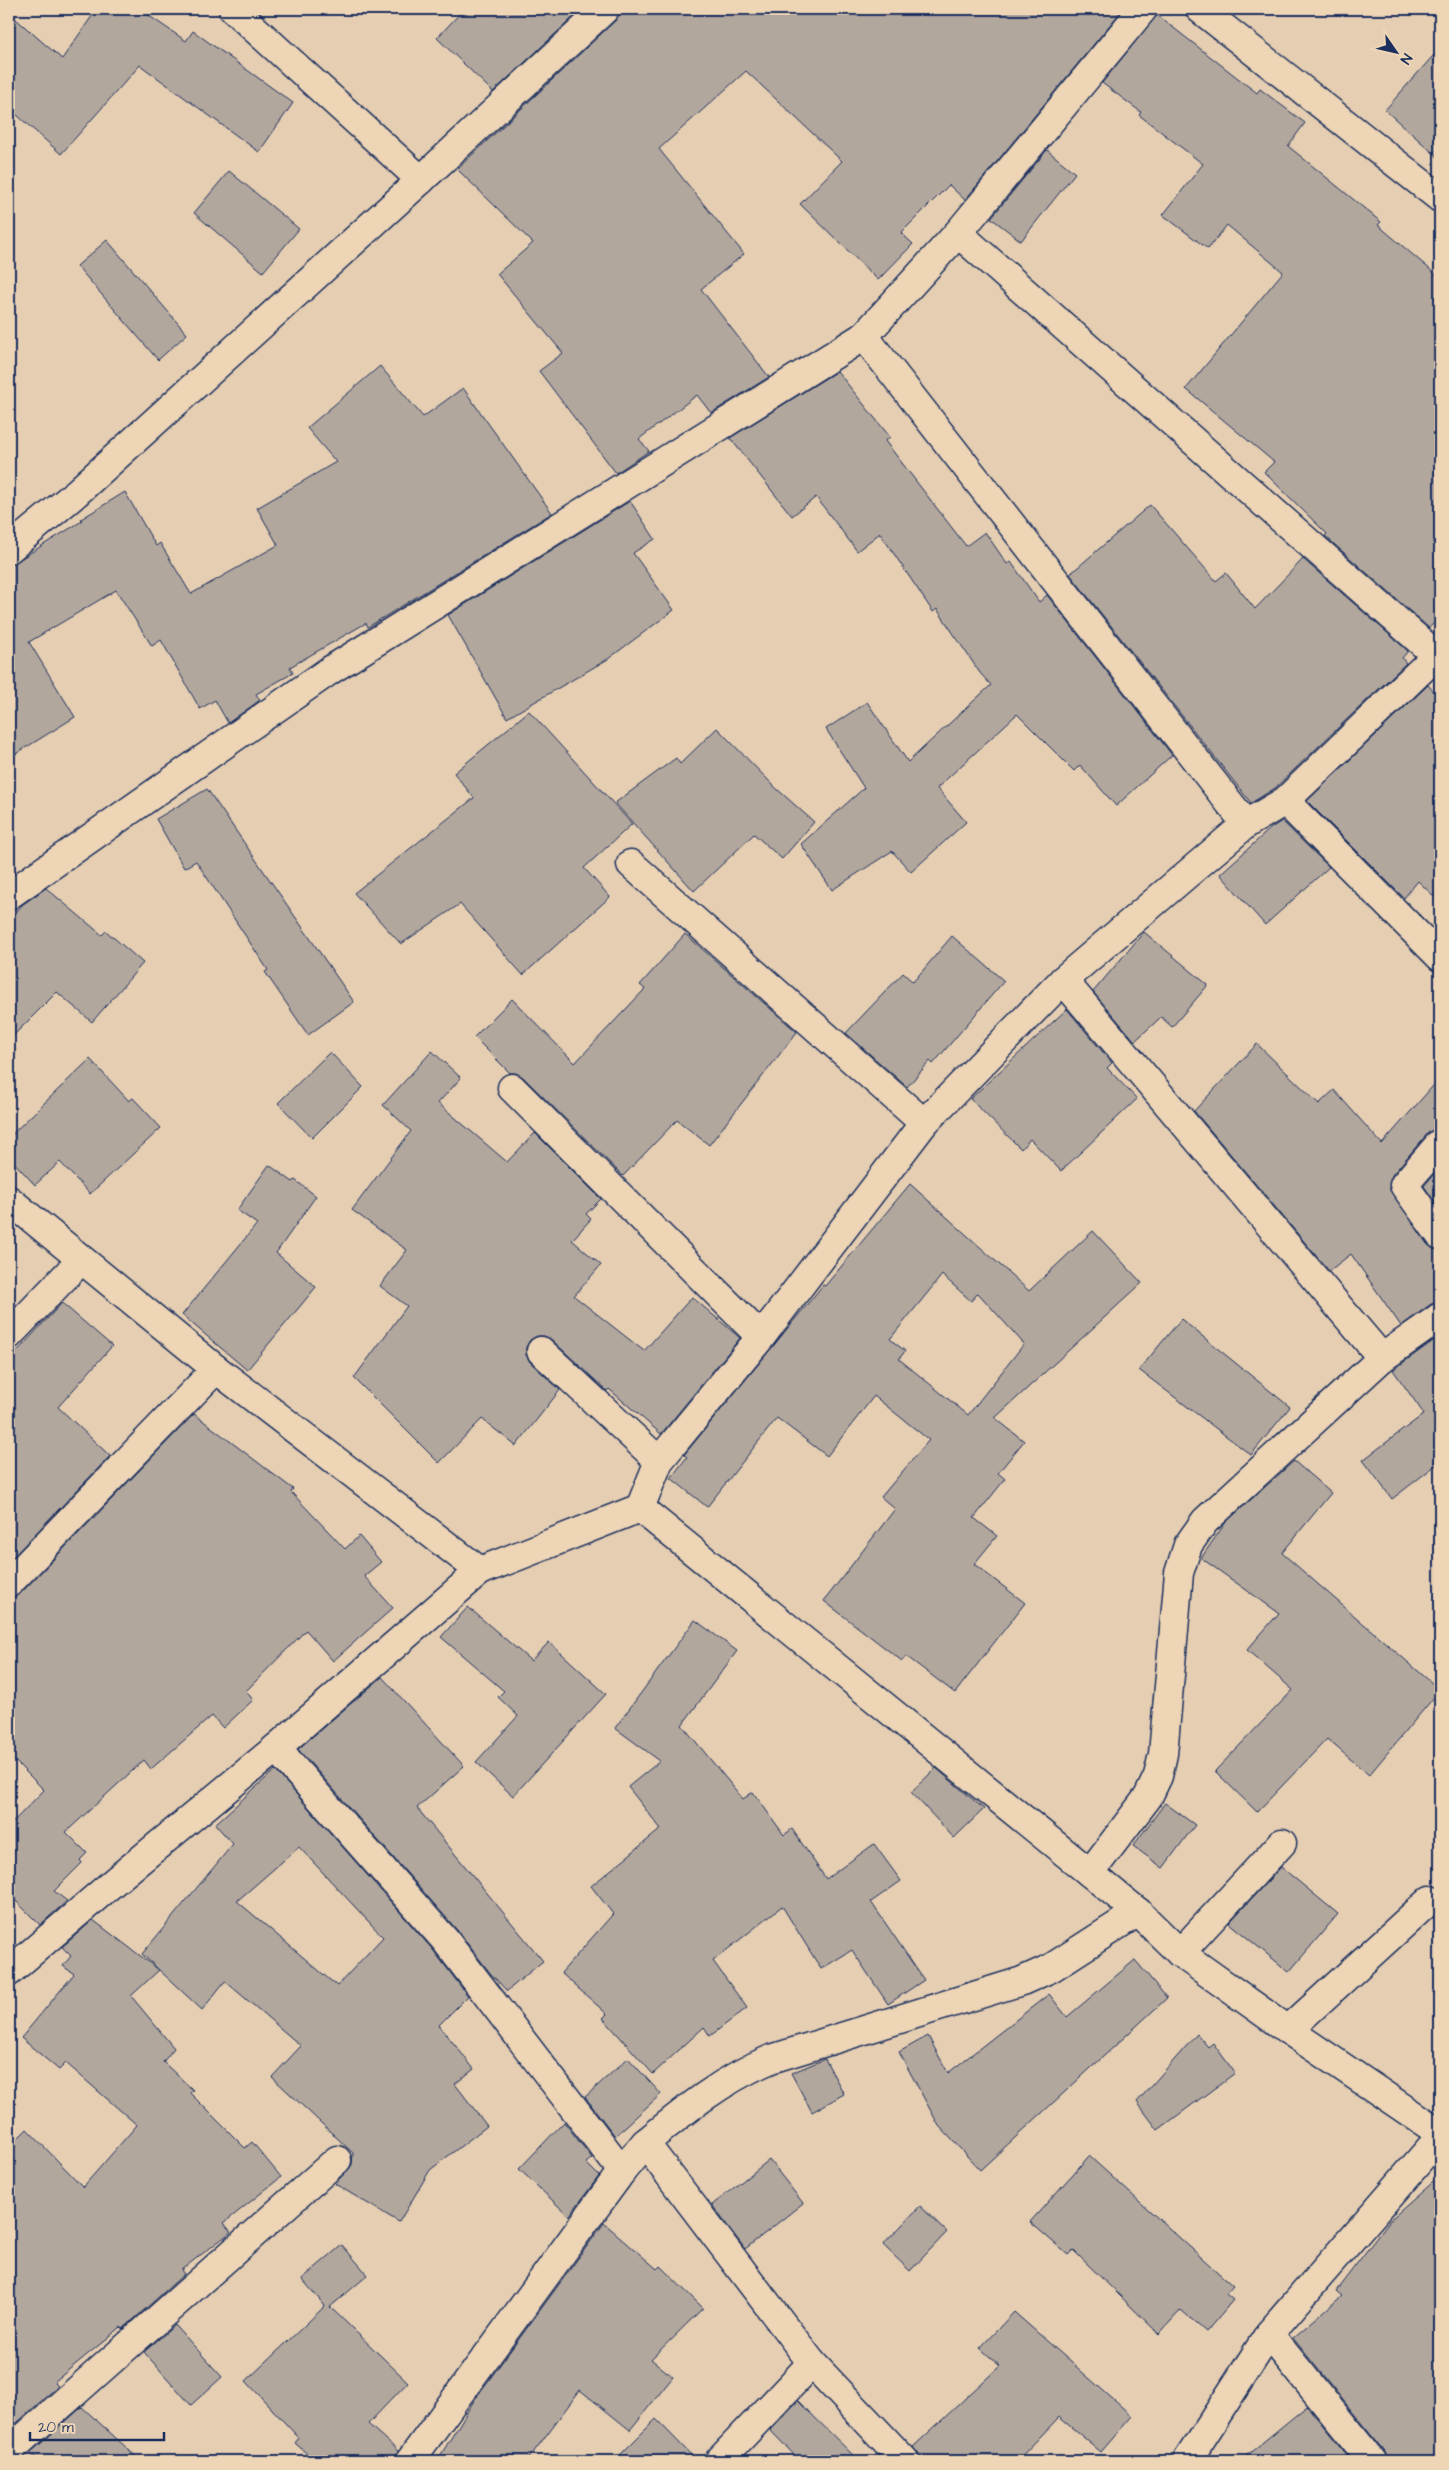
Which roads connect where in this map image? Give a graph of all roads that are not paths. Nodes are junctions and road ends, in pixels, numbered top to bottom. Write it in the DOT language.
graph roads {
  1 [pos="233,9"];
  2 [pos="605,9"];
  3 [pos="1143,9"];
  4 [pos="1200,9"];
  5 [pos="421,180"];
  6 [pos="1440,198"];
  7 [pos="958,233"];
  8 [pos="864,336"];
  9 [pos="9,549"];
  10 [pos="1439,654"];
  11 [pos="1284,801"];
  12 [pos="1246,824"];
  13 [pos="631,864"];
  14 [pos="9,895"];
  15 [pos="1440,957"];
  16 [pos="1063,980"];
  17 [pos="512,1088"];
  18 [pos="924,1123"];
  19 [pos="1440,1143"];
  20 [pos="9,1200"];
  21 [pos="1440,1235"];
  22 [pos="81,1260"];
  23 [pos="1440,1317"];
  24 [pos="9,1336"];
  25 [pos="761,1337"];
  26 [pos="541,1351"];
  27 [pos="1382,1358"];
  28 [pos="216,1369"];
  29 [pos="660,1461"];
  30 [pos="640,1508"];
  31 [pos="480,1571"];
  32 [pos="9,1583"];
  33 [pos="276,1748"];
  34 [pos="1282,1843"];
  35 [pos="1090,1873"];
  36 [pos="1430,1900"];
  37 [pos="1138,1912"];
  38 [pos="1180,1953"];
  39 [pos="9,1972"];
  40 [pos="1288,2030"];
  41 [pos="1440,2135"];
  42 [pos="644,2143"];
  43 [pos="336,2160"];
  44 [pos="622,2170"];
  45 [pos="1269,2334"];
  46 [pos="812,2363"];
  47 [pos="9,2451"];
  48 [pos="410,2461"];
  49 [pos="719,2461"];
  50 [pos="905,2461"];
  51 [pos="1187,2461"];
  52 [pos="1372,2461"];
  1 -- 5 [label="street"];
  2 -- 5 [label="street"];
  3 -- 7 [label="street"];
  4 -- 6 [label="street"];
  5 -- 9 [label="street"];
  7 -- 8 [label="street"];
  7 -- 10 [label="street"];
  8 -- 12 [label="street"];
  8 -- 14 [label="street"];
  10 -- 11 [label="street"];
  11 -- 12 [label="street"];
  11 -- 15 [label="street"];
  12 -- 16 [label="street"];
  13 -- 18 [label="street"];
  16 -- 18 [label="street"];
  16 -- 27 [label="street"];
  17 -- 25 [label="street"];
  18 -- 25 [label="street"];
  19 -- 21 [label="street"];
  20 -- 22 [label="street"];
  22 -- 24 [label="street"];
  22 -- 28 [label="street"];
  23 -- 27 [label="street"];
  25 -- 29 [label="street"];
  26 -- 29 [label="street"];
  27 -- 35 [label="street"];
  28 -- 31 [label="street"];
  28 -- 32 [label="street"];
  29 -- 30 [label="street"];
  30 -- 31 [label="street"];
  30 -- 35 [label="street"];
  31 -- 33 [label="street"];
  33 -- 39 [label="street"];
  33 -- 44 [label="street"];
  34 -- 38 [label="street"];
  35 -- 37 [label="street"];
  36 -- 40 [label="street"];
  37 -- 38 [label="street"];
  37 -- 42 [label="street"];
  38 -- 40 [label="street"];
  40 -- 41 [label="street"];
  41 -- 45 [label="street"];
  42 -- 44 [label="street"];
  42 -- 46 [label="street"];
  43 -- 47 [label="street"];
  44 -- 48 [label="street"];
  45 -- 51 [label="street"];
  45 -- 52 [label="street"];
  46 -- 49 [label="street"];
  46 -- 50 [label="street"];
}
